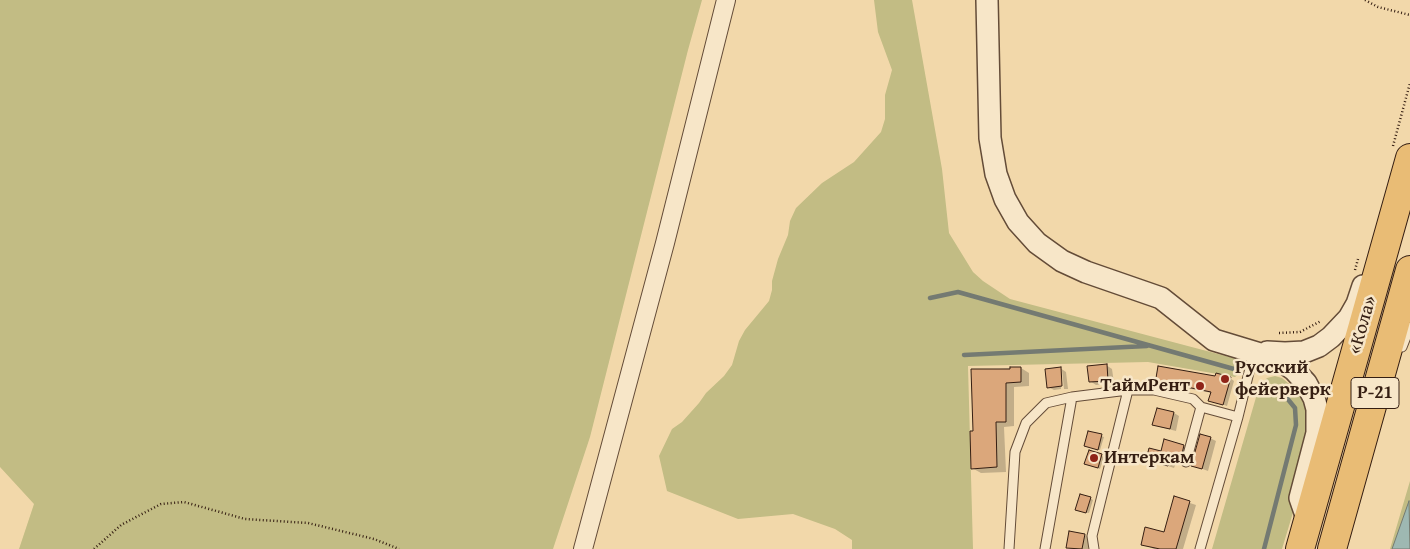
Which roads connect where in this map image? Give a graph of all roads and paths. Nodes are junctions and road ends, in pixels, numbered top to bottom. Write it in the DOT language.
graph roads {
  1 [pos="726,0"];
  2 [pos="987,0"];
  3 [pos="1365,0"];
  4 [pos="1410,16"];
  5 [pos="1410,83"];
  6 [pos="1401,153"];
  7 [pos="1399,197"];
  8 [pos="1359,256"];
  9 [pos="1410,270"];
  10 [pos="1353,274"];
  11 [pos="1327,318"];
  12 [pos="1410,327"];
  13 [pos="1276,334"];
  14 [pos="1254,351"];
  15 [pos="1399,357"];
  16 [pos="1128,390"];
  17 [pos="1072,397"];
  18 [pos="1201,407"];
  19 [pos="1238,417"];
  20 [pos="1186,462"];
  21 [pos="1308,521"];
  22 [pos="94,549"];
  23 [pos="399,549"];
  24 [pos="583,549"];
  25 [pos="1009,549"];
  26 [pos="1045,549"];
  27 [pos="1094,549"];
  28 [pos="1200,549"];
  29 [pos="1300,549"];
  30 [pos="1332,549"];
  1 -- 24 [label="street"];
  2 -- 14 [label="street"];
  3 -- 4 [label="path"];
  5 -- 6 [label="path"];
  6 -- 7 [label="main road, «Кола» / Р-21"];
  7 -- 14 [label="street"];
  7 -- 21 [label="main road, «Кола» / Р-21"];
  8 -- 10 [label="path"];
  9 -- 30 [label="main road, «Кола» / Р-21"];
  11 -- 13 [label="path"];
  12 -- 15 [label="lane"];
  14 -- 19 [label="lane"];
  14 -- 21 [label="street"];
  16 -- 17 [label="lane"];
  16 -- 18 [label="lane"];
  16 -- 27 [label="lane"];
  17 -- 25 [label="lane"];
  17 -- 26 [label="lane"];
  18 -- 19 [label="lane"];
  18 -- 20 [label="lane"];
  19 -- 28 [label="lane"];
  21 -- 29 [label="main road, «Кола» / Р-21"];
  22 -- 23 [label="path"];
}
